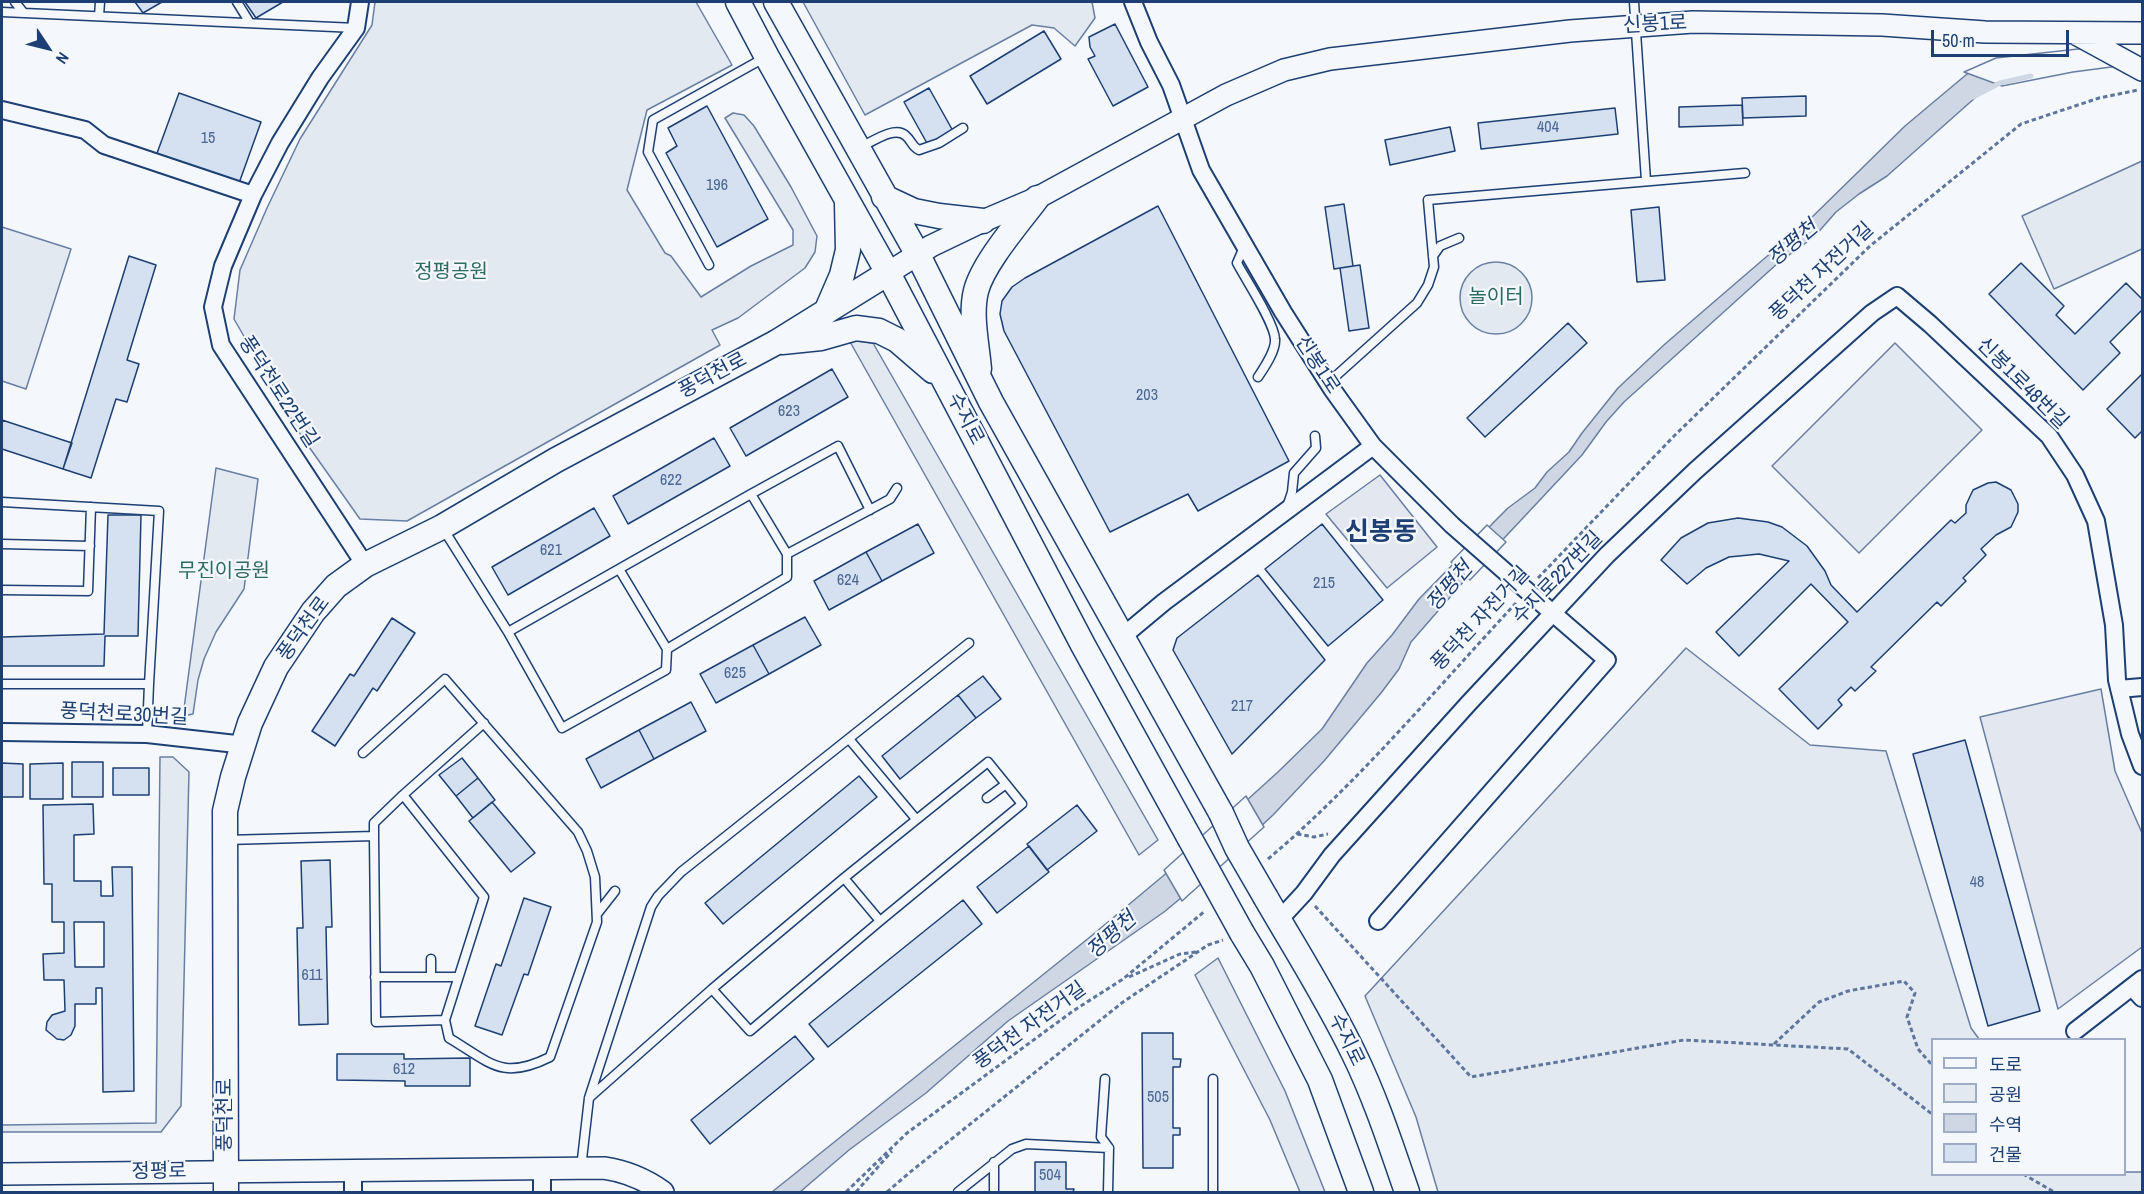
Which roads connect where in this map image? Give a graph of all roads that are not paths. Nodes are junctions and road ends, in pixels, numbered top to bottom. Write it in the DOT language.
graph roads {
  1 [pos="15,2"];
  2 [pos="100,2"];
  3 [pos="237,2"];
  4 [pos="360,2"];
  5 [pos="738,2"];
  6 [pos="776,2"];
  7 [pos="1133,2"];
  8 [pos="1634,2"];
  9 [pos="2,12"];
  10 [pos="23,12"];
  11 [pos="99,16"];
  12 [pos="250,23"];
  13 [pos="1635,25"];
  14 [pos="356,28"];
  15 [pos="2073,32"];
  16 [pos="2142,33"];
  17 [pos="767,57"];
  18 [pos="2142,70"];
  19 [pos="2,110"];
  20 [pos="1181,118"];
  21 [pos="963,128"];
  22 [pos="858,149"];
  23 [pos="1745,173"];
  24 [pos="1646,181"];
  25 [pos="253,195"];
  26 [pos="884,197"];
  27 [pos="846,198"];
  28 [pos="1037,198"];
  29 [pos="983,221"];
  30 [pos="1460,238"];
  31 [pos="1245,247"];
  32 [pos="918,255"];
  33 [pos="1433,256"];
  34 [pos="709,265"];
  35 [pos="888,273"];
  36 [pos="1897,296"];
  37 [pos="826,312"];
  38 [pos="777,342"];
  39 [pos="1258,377"];
  40 [pos="980,381"];
  41 [pos="946,382"];
  42 [pos="1328,383"];
  43 [pos="1315,436"];
  44 [pos="1374,446"];
  45 [pos="897,488"];
  46 [pos="751,494"];
  47 [pos="2,502"];
  48 [pos="91,507"];
  49 [pos="870,510"];
  50 [pos="1286,512"];
  51 [pos="442,527"];
  52 [pos="2,544"];
  53 [pos="90,546"];
  54 [pos="787,555"];
  55 [pos="365,565"];
  56 [pos="619,569"];
  57 [pos="2,590"];
  58 [pos="1552,613"];
  59 [pos="508,632"];
  60 [pos="1122,637"];
  61 [pos="969,643"];
  62 [pos="667,649"];
  63 [pos="2,684"];
  64 [pos="149,684"];
  65 [pos="2142,687"];
  66 [pos="2119,689"];
  67 [pos="483,723"];
  68 [pos="2,732"];
  69 [pos="147,734"];
  70 [pos="849,739"];
  71 [pos="245,745"];
  72 [pos="363,753"];
  73 [pos="2142,766"];
  74 [pos="1006,784"];
  75 [pos="403,795"];
  76 [pos="987,798"];
  77 [pos="916,819"];
  78 [pos="374,836"];
  79 [pos="226,840"];
  80 [pos="844,878"];
  81 [pos="615,891"];
  82 [pos="597,914"];
  83 [pos="1279,920"];
  84 [pos="880,921"];
  85 [pos="1378,921"];
  86 [pos="431,959"];
  87 [pos="375,977"];
  88 [pos="431,977"];
  89 [pos="459,977"];
  90 [pos="712,988"];
  91 [pos="2139,988"];
  92 [pos="445,1020"];
  93 [pos="2075,1031"];
  94 [pos="1105,1079"];
  95 [pos="1213,1079"];
  96 [pos="589,1098"];
  97 [pos="1109,1148"];
  98 [pos="994,1162"];
  99 [pos="542,1168"];
  100 [pos="581,1168"];
  101 [pos="2,1174"];
  102 [pos="226,1182"];
  103 [pos="353,1182"];
  104 [pos="542,1192"];
  105 [pos="663,1192"];
  106 [pos="958,1192"];
  107 [pos="994,1192"];
  108 [pos="1108,1192"];
  109 [pos="1214,1192"];
  110 [pos="1361,1192"];
  111 [pos="1407,1192"];
  1 -- 10 [label="lane"];
  2 -- 11 [label="lane"];
  3 -- 12 [label="lane"];
  4 -- 14 [label="street, 풍덕천로22번길"];
  5 -- 17 [label="main road, 수지로"];
  6 -- 22 [label="main road, 수지로"];
  7 -- 20 [label="street, 신봉1로"];
  8 -- 13 [label="lane"];
  9 -- 10 [label="lane"];
  10 -- 11 [label="lane"];
  11 -- 12 [label="lane"];
  12 -- 14 [label="lane"];
  13 -- 15 [label="street, 신봉1로"];
  13 -- 20 [label="street, 신봉1로"];
  13 -- 24 [label="lane"];
  14 -- 25 [label="street, 풍덕천로22번길"];
  15 -- 16 [label="street, 신봉1로"];
  15 -- 18 [label="street"];
  17 -- 27 [label="main road, 수지로"];
  17 -- 34 [label="lane"];
  19 -- 25 [label="street"];
  20 -- 28 [label="street, 신봉1로"];
  20 -- 31 [label="street, 신봉1로"];
  21 -- 22 [label="lane"];
  22 -- 26 [label="main road, 수지로"];
  23 -- 24 [label="lane"];
  24 -- 33 [label="lane"];
  25 -- 55 [label="street, 풍덕천로22번길"];
  26 -- 29 [label="main road"];
  26 -- 32 [label="main road, 수지로"];
  27 -- 35 [label="main road, 수지로"];
  27 -- 37 [label="main road"];
  28 -- 29 [label="street, 신봉1로"];
  28 -- 40 [label="main road"];
  29 -- 32 [label="street, 신봉1로"];
  30 -- 33 [label="lane"];
  31 -- 39 [label="lane"];
  31 -- 42 [label="street, 신봉1로"];
  32 -- 35 [label="street, 신봉1로"];
  32 -- 40 [label="main road, 수지로"];
  33 -- 42 [label="lane"];
  35 -- 37 [label="main road, 풍덕천로"];
  35 -- 41 [label="main road, 수지로"];
  36 -- 58 [label="street, 수지로227번길"];
  36 -- 66 [label="street, 신봉1로48번길"];
  37 -- 38 [label="main road, 풍덕천로"];
  38 -- 41 [label="main road"];
  38 -- 51 [label="main road, 풍덕천로"];
  40 -- 60 [label="main road, 수지로"];
  41 -- 110 [label="main road, 수지로, bridge"];
  42 -- 44 [label="street, 신봉1로"];
  43 -- 50 [label="lane"];
  44 -- 50 [label="street"];
  44 -- 58 [label="street, 신봉1로, bridge"];
  45 -- 49 [label="lane"];
  46 -- 49 [label="lane"];
  46 -- 54 [label="lane"];
  46 -- 56 [label="lane"];
  47 -- 48 [label="lane"];
  48 -- 53 [label="lane"];
  48 -- 64 [label="lane"];
  49 -- 54 [label="lane"];
  50 -- 60 [label="street"];
  51 -- 55 [label="main road, 풍덕천로"];
  51 -- 59 [label="lane"];
  52 -- 53 [label="lane"];
  53 -- 57 [label="lane"];
  54 -- 62 [label="lane"];
  55 -- 71 [label="main road, 풍덕천로"];
  56 -- 59 [label="lane"];
  56 -- 62 [label="lane"];
  58 -- 83 [label="street, 수지로227번길"];
  58 -- 85 [label="street"];
  59 -- 62 [label="lane"];
  60 -- 83 [label="main road, 수지로, bridge"];
  61 -- 70 [label="lane"];
  63 -- 64 [label="lane"];
  64 -- 69 [label="lane"];
  65 -- 66 [label="street"];
  66 -- 73 [label="street, 신봉1로48번길"];
  67 -- 72 [label="lane"];
  67 -- 75 [label="lane"];
  67 -- 82 [label="lane"];
  68 -- 69 [label="street, 풍덕천로30번길"];
  69 -- 71 [label="street, 풍덕천로30번길"];
  70 -- 77 [label="lane"];
  70 -- 96 [label="lane"];
  71 -- 79 [label="main road, 풍덕천로"];
  74 -- 76 [label="lane"];
  74 -- 77 [label="lane"];
  74 -- 84 [label="lane"];
  75 -- 78 [label="lane"];
  75 -- 89 [label="lane"];
  77 -- 80 [label="lane"];
  78 -- 79 [label="lane"];
  78 -- 87 [label="lane"];
  79 -- 102 [label="main road, 풍덕천로"];
  80 -- 84 [label="lane"];
  80 -- 90 [label="lane"];
  81 -- 82 [label="lane"];
  82 -- 92 [label="lane"];
  83 -- 111 [label="main road, 수지로"];
  84 -- 90 [label="lane"];
  86 -- 88 [label="lane"];
  87 -- 88 [label="lane"];
  87 -- 92 [label="lane"];
  88 -- 89 [label="lane"];
  89 -- 92 [label="lane"];
  90 -- 96 [label="lane"];
  91 -- 93 [label="street"];
  94 -- 97 [label="lane"];
  95 -- 109 [label="lane"];
  96 -- 100 [label="lane"];
  97 -- 98 [label="lane"];
  97 -- 108 [label="lane"];
  98 -- 106 [label="lane"];
  98 -- 107 [label="lane"];
  99 -- 100 [label="street, 정평로"];
  99 -- 103 [label="street, 정평로"];
  99 -- 104 [label="street"];
  100 -- 105 [label="street, 정평로"];
  101 -- 102 [label="street, 정평로"];
  102 -- 103 [label="street, 정평로"];
}
